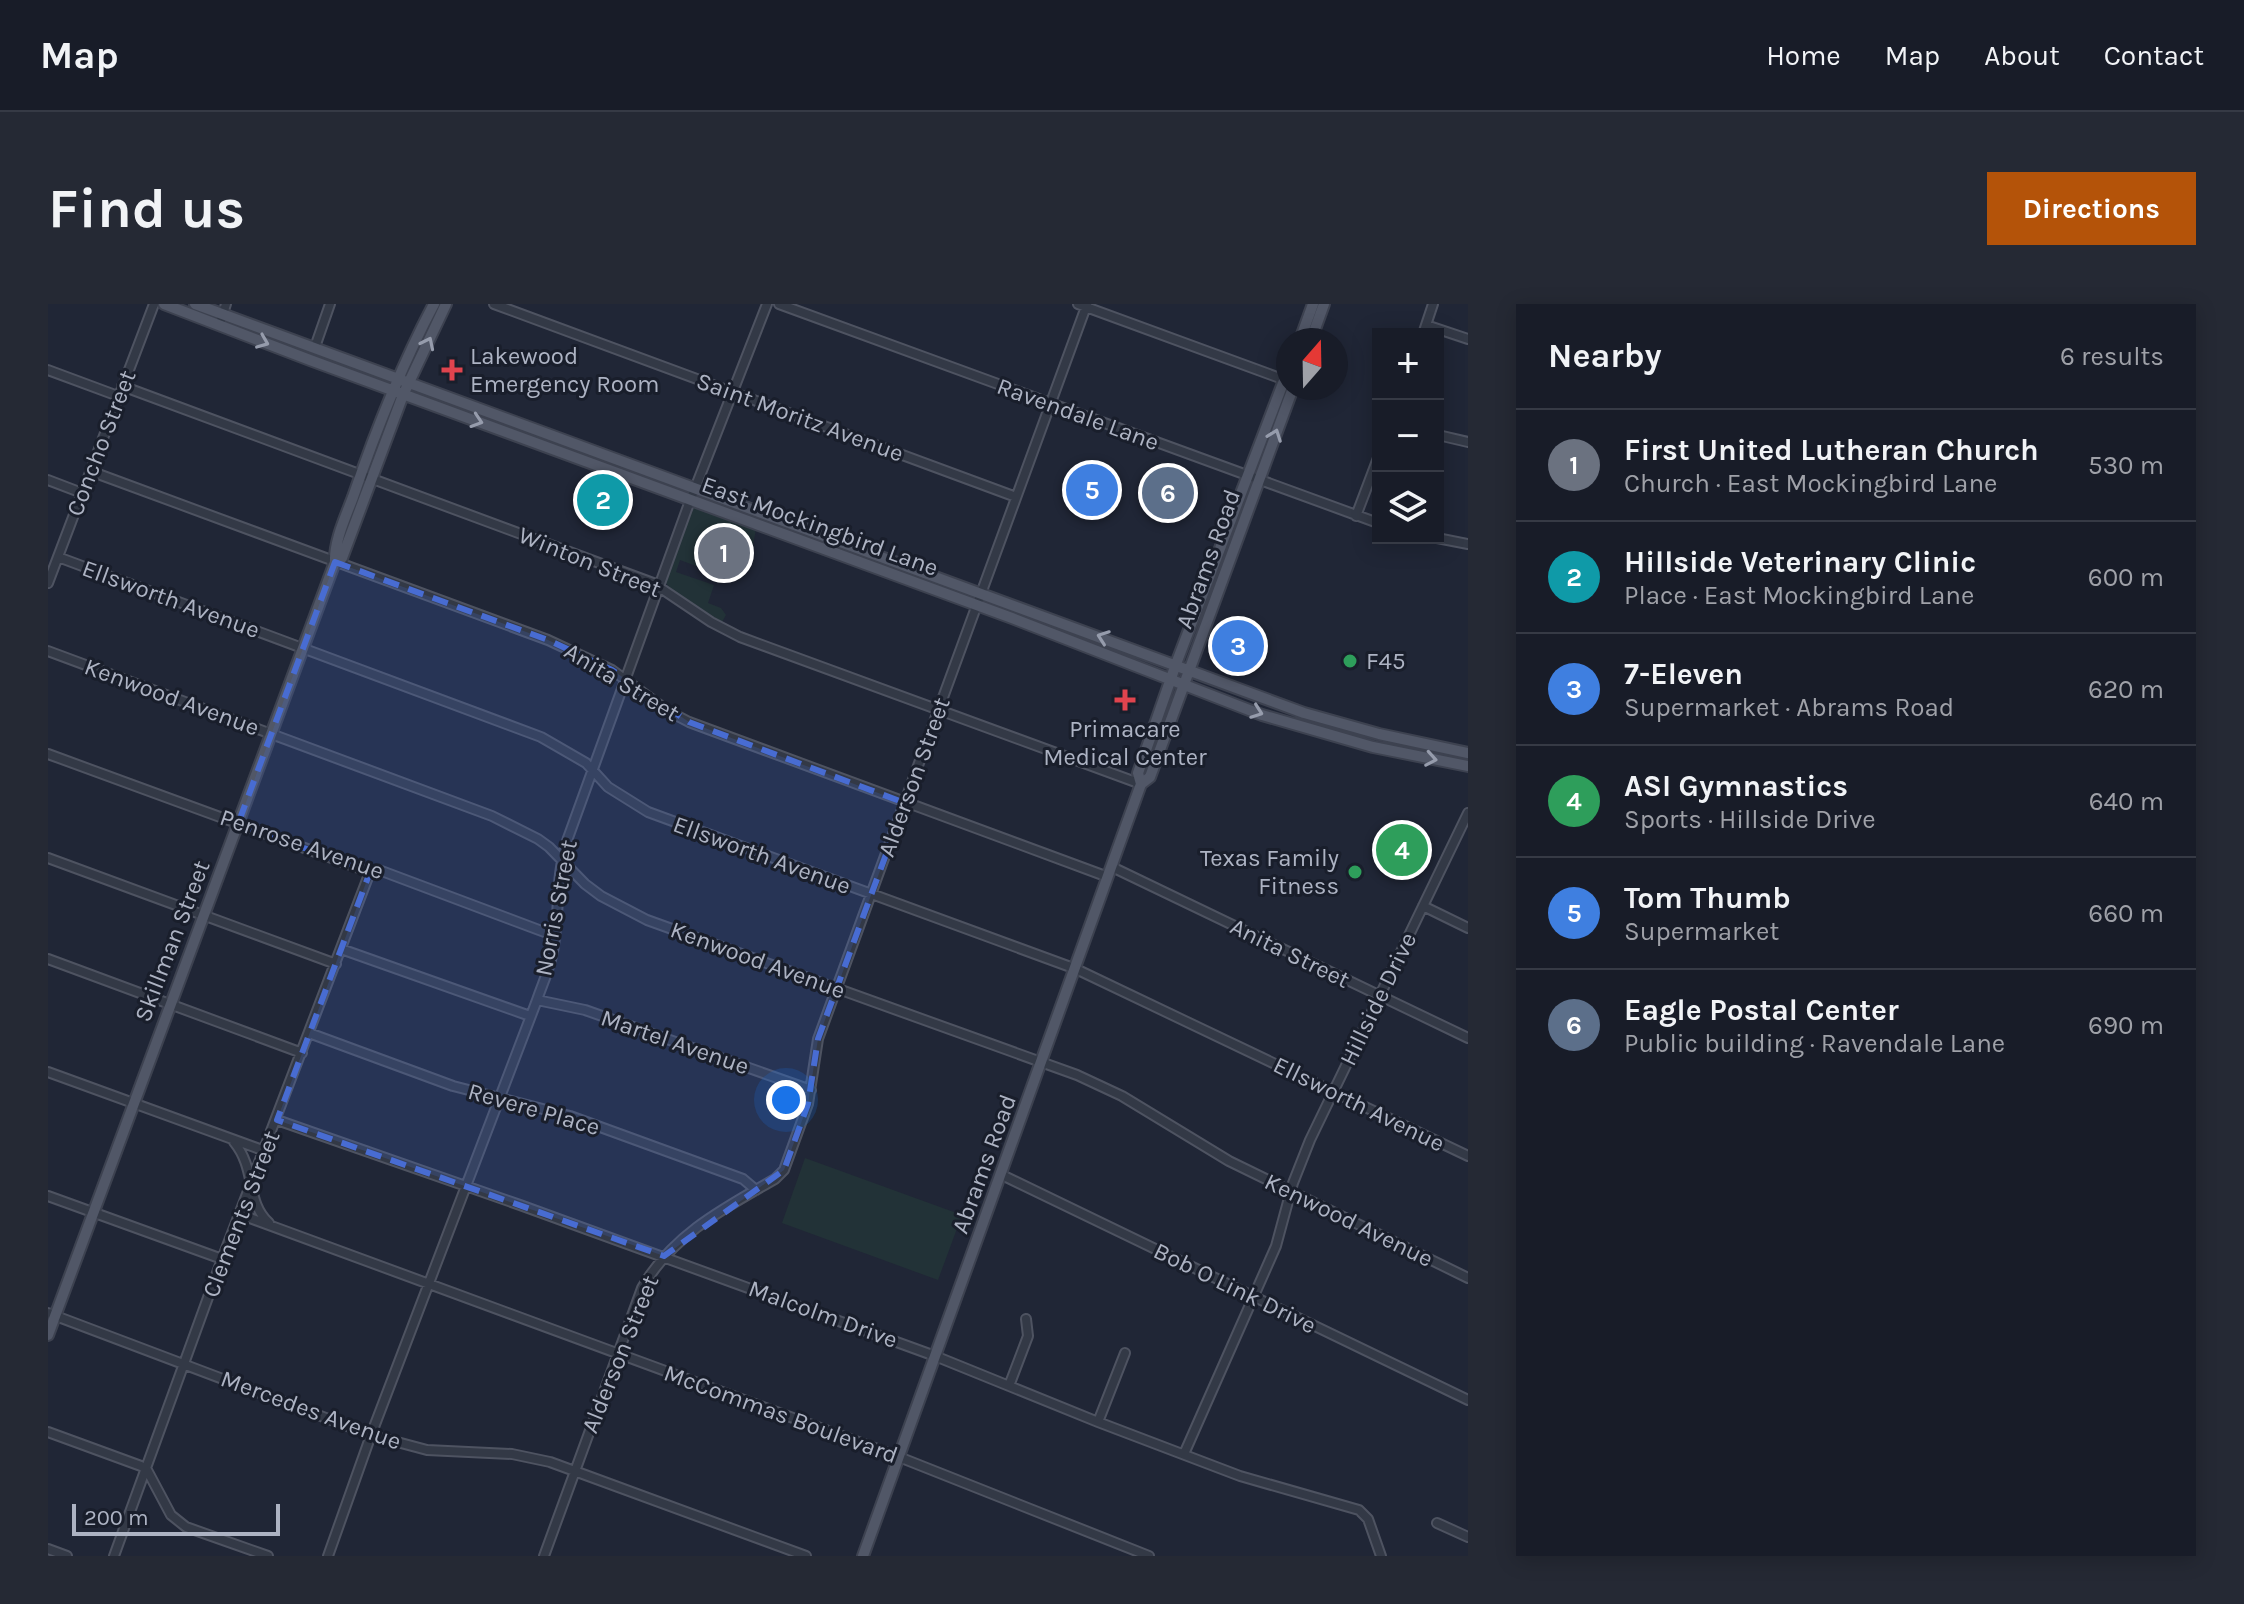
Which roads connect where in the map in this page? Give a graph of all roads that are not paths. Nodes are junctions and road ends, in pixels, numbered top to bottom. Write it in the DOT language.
graph roads {
  1 [pos="154,304"];
  2 [pos="164,304"];
  3 [pos="195,304"];
  4 [pos="330,304"];
  5 [pos="434,304"];
  6 [pos="446,304"];
  7 [pos="494,304"];
  8 [pos="767,304"];
  9 [pos="779,304"];
  10 [pos="1313,304"];
  11 [pos="1324,304"];
  12 [pos="1433,304"];
  13 [pos="1084,305"];
  14 [pos="223,314"];
  15 [pos="1304,328"];
  16 [pos="1315,328"];
  17 [pos="1425,328"];
  18 [pos="1444,334"];
  19 [pos="1468,339"];
  20 [pos="315,347"];
  21 [pos="310,360"];
  22 [pos="48,370"];
  23 [pos="1276,373"];
  24 [pos="397,378"];
  25 [pos="409,382"];
  26 [pos="122,386"];
  27 [pos="392,390"];
  28 [pos="732,392"];
  29 [pos="403,395"];
  30 [pos="118,396"];
  31 [pos="1278,400"];
  32 [pos="1288,400"];
  33 [pos="1051,404"];
  34 [pos="511,427"];
  35 [pos="1444,436"];
  36 [pos="1468,442"];
  37 [pos="90,471"];
  38 [pos="1373,472"];
  39 [pos="360,474"];
  40 [pos="1247,477"];
  41 [pos="372,479"];
  42 [pos="48,480"];
  43 [pos="1258,481"];
  44 [pos="82,493"];
  45 [pos="692,494"];
  46 [pos="1016,497"];
  47 [pos="1356,516"];
  48 [pos="1372,521"];
  49 [pos="1444,539"];
  50 [pos="1468,544"];
  51 [pos="1220,548"];
  52 [pos="1232,552"];
  53 [pos="58,557"];
  54 [pos="335,562"];
  55 [pos="50,572"];
  56 [pos="48,583"];
  57 [pos="659,586"];
  58 [pos="978,600"];
  59 [pos="1012,618"];
  60 [pos="1064,623"];
  61 [pos="304,647"];
  62 [pos="48,651"];
  63 [pos="1176,664"];
  64 [pos="1189,670"];
  65 [pos="626,679"];
  66 [pos="1171,680"];
  67 [pos="1184,684"];
  68 [pos="938,709"];
  69 [pos="271,734"];
  70 [pos="1468,753"];
  71 [pos="48,754"];
  72 [pos="1468,766"];
  73 [pos="592,771"];
  74 [pos="1141,784"];
  75 [pos="905,803"];
  76 [pos="1468,813"];
  77 [pos="238,824"];
  78 [pos="48,858"];
  79 [pos="561,860"];
  80 [pos="370,872"];
  81 [pos="1110,872"];
  82 [pos="576,878"];
  83 [pos="557,888"];
  84 [pos="871,895"];
  85 [pos="1423,906"];
  86 [pos="203,915"];
  87 [pos="1468,928"];
  88 [pos="555,936"];
  89 [pos="341,949"];
  90 [pos="48,959"];
  91 [pos="336,964"];
  92 [pos="1076,969"];
  93 [pos="838,988"];
  94 [pos="1380,996"];
  95 [pos="537,1000"];
  96 [pos="170,1004"];
  97 [pos="530,1016"];
  98 [pos="309,1033"];
  99 [pos="1468,1038"];
  100 [pos="302,1053"];
  101 [pos="1042,1062"];
  102 [pos="48,1072"];
  103 [pos="811,1090"];
  104 [pos="1333,1091"];
  105 [pos="499,1099"];
  106 [pos="133,1103"];
  107 [pos="277,1120"];
  108 [pos="232,1139"];
  109 [pos="265,1151"];
  110 [pos="1468,1156"];
  111 [pos="1002,1175"];
  112 [pos="251,1186"];
  113 [pos="466,1188"];
  114 [pos="756,1190"];
  115 [pos="1291,1191"];
  116 [pos="48,1196"];
  117 [pos="93,1212"];
  118 [pos="239,1214"];
  119 [pos="276,1228"];
  120 [pos="664,1256"];
  121 [pos="222,1259"];
  122 [pos="1468,1278"];
  123 [pos="428,1286"];
  124 [pos="1255,1298"];
  125 [pos="52,1314"];
  126 [pos="1026,1319"];
  127 [pos="48,1335"];
  128 [pos="1125,1353"];
  129 [pos="618,1354"];
  130 [pos="935,1356"];
  131 [pos="184,1363"];
  132 [pos="1009,1386"];
  133 [pos="1468,1400"];
  134 [pos="1098,1422"];
  135 [pos="48,1432"];
  136 [pos="371,1435"];
  137 [pos="1184,1454"];
  138 [pos="899,1457"];
  139 [pos="147,1470"];
  140 [pos="575,1470"];
  141 [pos="1437,1523"];
  142 [pos="1468,1537"];
  143 [pos="778,1546"];
  144 [pos="48,1549"];
  145 [pos="67,1556"];
  146 [pos="114,1556"];
  147 [pos="268,1556"];
  148 [pos="328,1556"];
  149 [pos="544,1556"];
  150 [pos="780,1556"];
  151 [pos="806,1556"];
  152 [pos="863,1556"];
  153 [pos="1149,1556"];
  154 [pos="1381,1556"];
  1 -- 26 [label="street, Concho Street"];
  2 -- 14 [label="main road, East Mockingbird Lane"];
  3 -- 14 [label="main road, East Mockingbird Lane"];
  4 -- 20 [label="street"];
  5 -- 24 [label="main road, Skillman Street"];
  25 -- 6 [label="main road, Skillman Street, one-way"];
  7 -- 28 [label="street, Saint Moritz Avenue"];
  8 -- 28 [label="street, Norris Street"];
  9 -- 33 [label="street, Ravendale Lane"];
  10 -- 15 [label="main road"];
  11 -- 16 [label="main road"];
  12 -- 17 [label="street"];
  13 -- 23 [label="street"];
  13 -- 33 [label="street, Alderson Street"];
  14 -- 20 [label="main road, East Mockingbird Lane"];
  14 -- 21 [label="main road, East Mockingbird Lane, one-way"];
  18 -- 19 [label="street"];
  20 -- 21 [label="main road"];
  20 -- 24 [label="main road, East Mockingbird Lane"];
  21 -- 27 [label="main road, East Mockingbird Lane"];
  22 -- 30 [label="street"];
  24 -- 25 [label="main road, East Mockingbird Lane"];
  24 -- 27 [label="main road, Skillman Street"];
  25 -- 29 [label="main road, Skillman Street"];
  25 -- 34 [label="main road, East Mockingbird Lane"];
  26 -- 30 [label="street, Concho Street"];
  26 -- 39 [label="street, Winton Street"];
  27 -- 29 [label="main road, East Mockingbird Lane"];
  27 -- 39 [label="main road, Skillman Street"];
  28 -- 45 [label="street, Norris Street"];
  28 -- 46 [label="street, Saint Moritz Avenue"];
  29 -- 34 [label="main road, East Mockingbird Lane, one-way"];
  29 -- 41 [label="main road, Skillman Street"];
  30 -- 37 [label="street, Concho Street"];
  31 -- 40 [label="main road, Abrams Road"];
  43 -- 32 [label="main road, Abrams Road, one-way"];
  33 -- 40 [label="street, Ravendale Lane"];
  33 -- 46 [label="street, Alderson Street"];
  34 -- 45 [label="main road, East Mockingbird Lane"];
  35 -- 36 [label="street"];
  37 -- 44 [label="street, Concho Street"];
  37 -- 54 [label="street, Anita Street"];
  38 -- 47 [label="street"];
  39 -- 41 [label="street, Winton Street"];
  39 -- 54 [label="main road, Skillman Street"];
  40 -- 43 [label="street, Ravendale Lane"];
  40 -- 51 [label="main road, Abrams Road"];
  41 -- 54 [label="main road, Skillman Street"];
  41 -- 57 [label="street, Winton Street"];
  42 -- 44 [label="street"];
  43 -- 47 [label="street, Ravendale Lane"];
  43 -- 52 [label="main road, Abrams Road"];
  44 -- 53 [label="street, Concho Street"];
  45 -- 57 [label="street, Norris Street"];
  45 -- 58 [label="main road, East Mockingbird Lane"];
  46 -- 58 [label="street, Alderson Street"];
  47 -- 48 [label="street, Ravendale Lane"];
  49 -- 50 [label="street"];
  51 -- 52 [label="main road"];
  51 -- 63 [label="main road, Abrams Road"];
  52 -- 64 [label="main road, Abrams Road"];
  53 -- 55 [label="street, Concho Street"];
  53 -- 61 [label="street, Ellsworth Avenue"];
  54 -- 61 [label="main road, Skillman Street"];
  54 -- 65 [label="street, Anita Street"];
  55 -- 56 [label="street, Concho Street"];
  57 -- 65 [label="street, Norris Street"];
  57 -- 68 [label="street, Winton Street"];
  58 -- 59 [label="main road, East Mockingbird Lane"];
  58 -- 60 [label="main road, East Mockingbird Lane"];
  58 -- 68 [label="street, Alderson Street"];
  59 -- 60 [label="main road"];
  59 -- 66 [label="main road, East Mockingbird Lane"];
  63 -- 60 [label="main road, East Mockingbird Lane, one-way"];
  61 -- 69 [label="main road, Skillman Street"];
  61 -- 73 [label="street, Ellsworth Avenue"];
  62 -- 69 [label="street, Kenwood Avenue"];
  63 -- 64 [label="main road, East Mockingbird Lane"];
  63 -- 66 [label="main road, Abrams Road"];
  64 -- 67 [label="main road, Abrams Road"];
  64 -- 70 [label="main road, East Mockingbird Lane"];
  65 -- 73 [label="street, Norris Street"];
  65 -- 75 [label="street, Anita Street"];
  66 -- 67 [label="main road, East Mockingbird Lane"];
  66 -- 74 [label="main road, Abrams Road"];
  67 -- 72 [label="main road, East Mockingbird Lane, one-way"];
  67 -- 74 [label="main road, Abrams Road"];
  68 -- 74 [label="street, Winton Street"];
  68 -- 75 [label="street, Alderson Street"];
  69 -- 77 [label="main road, Skillman Street"];
  69 -- 79 [label="street, Kenwood Avenue"];
  71 -- 77 [label="street, Penrose Avenue"];
  73 -- 79 [label="street, Norris Street"];
  73 -- 84 [label="street, Ellsworth Avenue"];
  74 -- 81 [label="main road, Abrams Road"];
  75 -- 81 [label="street, Anita Street"];
  75 -- 84 [label="street, Alderson Street"];
  76 -- 85 [label="street, Hillside Drive"];
  77 -- 80 [label="street, Penrose Avenue"];
  77 -- 86 [label="main road, Skillman Street"];
  78 -- 86 [label="street"];
  79 -- 82 [label="street, Kenwood Avenue"];
  79 -- 83 [label="street, Norris Street"];
  80 -- 88 [label="street, Penrose Avenue"];
  80 -- 89 [label="street, Clements Street"];
  81 -- 92 [label="main road, Abrams Road"];
  81 -- 94 [label="street, Anita Street"];
  82 -- 83 [label="street"];
  82 -- 93 [label="street, Kenwood Avenue"];
  83 -- 88 [label="street, Norris Street"];
  84 -- 92 [label="street, Ellsworth Avenue"];
  84 -- 93 [label="street, Alderson Street"];
  85 -- 87 [label="street"];
  85 -- 94 [label="street, Hillside Drive"];
  86 -- 91 [label="street"];
  86 -- 96 [label="main road, Skillman Street"];
  88 -- 95 [label="street, Norris Street"];
  89 -- 91 [label="street, Clements Street"];
  89 -- 97 [label="street"];
  90 -- 96 [label="street"];
  91 -- 98 [label="street, Clements Street"];
  92 -- 101 [label="main road, Abrams Road"];
  92 -- 104 [label="street, Ellsworth Avenue"];
  93 -- 101 [label="street, Kenwood Avenue"];
  93 -- 103 [label="street, Alderson Street"];
  94 -- 99 [label="street, Anita Street"];
  94 -- 104 [label="street, Hillside Drive"];
  95 -- 97 [label="street, Norris Street"];
  95 -- 103 [label="street, Martel Avenue"];
  96 -- 100 [label="street"];
  96 -- 106 [label="main road, Skillman Street"];
  97 -- 105 [label="street, Norris Street"];
  98 -- 100 [label="street, Clements Street"];
  98 -- 105 [label="street, Revere Place"];
  100 -- 107 [label="street, Clements Street"];
  101 -- 111 [label="main road, Abrams Road"];
  101 -- 115 [label="street, Kenwood Avenue"];
  102 -- 106 [label="street"];
  103 -- 114 [label="street, Alderson Street"];
  104 -- 110 [label="street, Ellsworth Avenue"];
  104 -- 115 [label="street, Hillside Drive"];
  105 -- 113 [label="street, Norris Street"];
  105 -- 114 [label="street, Revere Place"];
  106 -- 108 [label="street"];
  106 -- 117 [label="main road, Skillman Street"];
  107 -- 109 [label="street, Clements Street"];
  107 -- 113 [label="street, Malcolm Drive"];
  108 -- 109 [label="street"];
  108 -- 112 [label="street"];
  109 -- 112 [label="street, Clements Street"];
  111 -- 124 [label="street, Bob O Link Drive"];
  111 -- 130 [label="main road, Abrams Road"];
  112 -- 118 [label="street, Clements Street"];
  112 -- 119 [label="street"];
  113 -- 120 [label="street, Malcolm Drive"];
  113 -- 123 [label="street, Norris Street"];
  114 -- 120 [label="street, Alderson Street"];
  115 -- 122 [label="street, Kenwood Avenue"];
  115 -- 124 [label="street, Hillside Drive"];
  116 -- 117 [label="street"];
  117 -- 121 [label="street"];
  117 -- 125 [label="main road, Skillman Street"];
  118 -- 119 [label="street, McCommas Boulevard"];
  118 -- 121 [label="street, Clements Street"];
  119 -- 123 [label="street, McCommas Boulevard"];
  120 -- 129 [label="street, Alderson Street"];
  120 -- 130 [label="street, Malcolm Drive"];
  121 -- 131 [label="street, Clements Street"];
  123 -- 129 [label="street, McCommas Boulevard"];
  123 -- 136 [label="street, Norris Street"];
  124 -- 133 [label="street, Bob O Link Drive"];
  124 -- 137 [label="street, Hillside Drive"];
  125 -- 127 [label="main road, Skillman Street"];
  125 -- 131 [label="street, Mercedes Avenue"];
  126 -- 132 [label="street"];
  128 -- 134 [label="street"];
  129 -- 138 [label="street, McCommas Boulevard"];
  129 -- 140 [label="street, Alderson Street"];
  130 -- 132 [label="street, Malcolm Drive"];
  130 -- 138 [label="main road, Abrams Road"];
  131 -- 136 [label="street, Mercedes Avenue"];
  131 -- 139 [label="street, Clements Street"];
  132 -- 134 [label="street, Malcolm Drive"];
  134 -- 137 [label="street, Malcolm Drive"];
  135 -- 139 [label="street"];
  136 -- 140 [label="street, Mercedes Avenue"];
  136 -- 148 [label="street, Norris Street"];
  137 -- 154 [label="street, Malcolm Drive"];
  138 -- 152 [label="main road, Abrams Road"];
  138 -- 153 [label="street, McCommas Boulevard"];
  139 -- 146 [label="street, Clements Street"];
  139 -- 147 [label="street"];
  140 -- 143 [label="street, Mercedes Avenue"];
  140 -- 149 [label="street, Alderson Street"];
  141 -- 142 [label="street"];
  143 -- 150 [label="street"];
  143 -- 151 [label="street, Mercedes Avenue"];
  144 -- 145 [label="street"];
}
